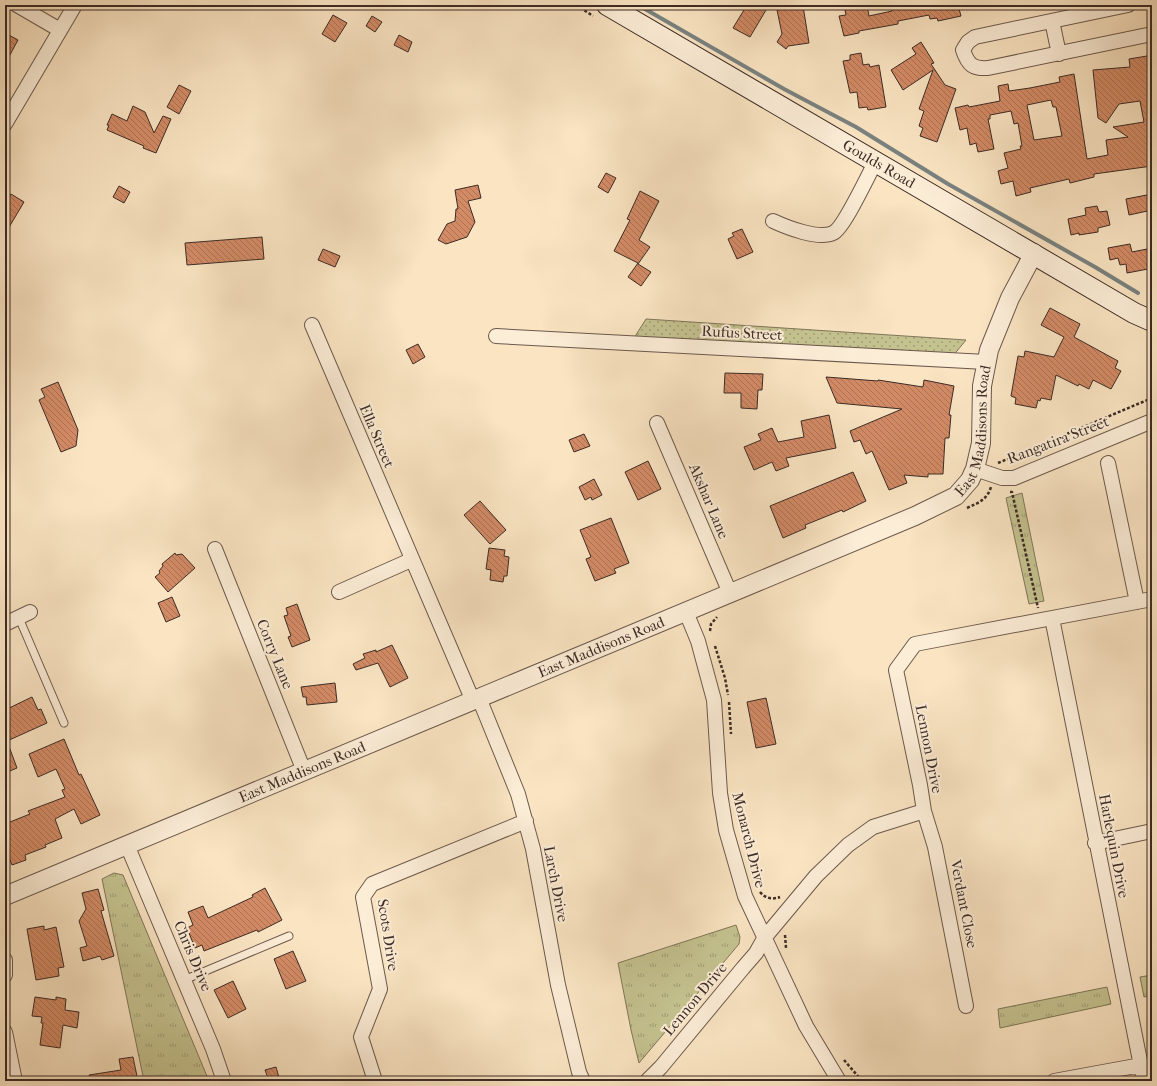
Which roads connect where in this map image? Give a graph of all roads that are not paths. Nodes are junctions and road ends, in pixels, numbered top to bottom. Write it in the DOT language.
graph roads {
  1 [pos="17,5"];
  2 [pos="75,5"];
  3 [pos="608,5"];
  4 [pos="1128,5"];
  5 [pos="1052,21"];
  6 [pos="60,30"];
  7 [pos="1152,34"];
  8 [pos="1059,54"];
  9 [pos="5,124"];
  10 [pos="876,161"];
  11 [pos="773,221"];
  12 [pos="1034,253"];
  13 [pos="1149,322"];
  14 [pos="312,326"];
  15 [pos="496,336"];
  16 [pos="986,362"];
  17 [pos="1152,421"];
  18 [pos="657,423"];
  19 [pos="1108,463"];
  20 [pos="975,469"];
  21 [pos="215,549"];
  22 [pos="411,560"];
  23 [pos="339,592"];
  24 [pos="730,594"];
  25 [pos="1152,599"];
  26 [pos="1137,602"];
  27 [pos="686,612"];
  28 [pos="25,615"];
  29 [pos="1046,619"];
  30 [pos="5,624"];
  31 [pos="476,700"];
  32 [pos="64,723"];
  33 [pos="304,771"];
  34 [pos="924,811"];
  35 [pos="526,821"];
  36 [pos="1152,831"];
  37 [pos="1095,843"];
  38 [pos="127,845"];
  39 [pos="5,896"];
  40 [pos="289,936"];
  41 [pos="765,937"];
  42 [pos="5,960"];
  43 [pos="5,975"];
  44 [pos="184,980"];
  45 [pos="966,1006"];
  46 [pos="5,1032"];
  47 [pos="1141,1065"];
  48 [pos="15,1081"];
  49 [pos="224,1081"];
  50 [pos="375,1081"];
  51 [pos="583,1081"];
  52 [pos="647,1081"];
  53 [pos="840,1081"];
  54 [pos="1054,1081"];
  55 [pos="1144,1081"];
  1 -- 6 [label="street"];
  2 -- 6 [label="street"];
  3 -- 10 [label="main road, Goulds Road"];
  4 -- 5 [label="street"];
  5 -- 8 [label="street"];
  5 -- 8 [label="street"];
  6 -- 9 [label="street"];
  7 -- 8 [label="street"];
  10 -- 11 [label="street"];
  10 -- 12 [label="main road, Goulds Road"];
  12 -- 13 [label="main road, Goulds Road"];
  12 -- 16 [label="street, East Maddisons Road"];
  14 -- 22 [label="street, Ella Street"];
  15 -- 16 [label="street, Rufus Street"];
  16 -- 20 [label="street, East Maddisons Road"];
  17 -- 20 [label="street, Rangatira Street"];
  18 -- 24 [label="street, Akshar Lane"];
  19 -- 26 [label="street"];
  20 -- 24 [label="street, East Maddisons Road"];
  21 -- 33 [label="street, Corry Lane"];
  22 -- 23 [label="street"];
  22 -- 31 [label="street, Ella Street"];
  24 -- 27 [label="street, East Maddisons Road"];
  25 -- 26 [label="street, Lennon Drive"];
  26 -- 29 [label="street, Lennon Drive"];
  27 -- 31 [label="street, East Maddisons Road"];
  27 -- 41 [label="street, Monarch Drive"];
  28 -- 30 [label="street"];
  28 -- 32 [label="lane"];
  29 -- 34 [label="street, Lennon Drive"];
  29 -- 37 [label="street, Harlequin Drive"];
  31 -- 33 [label="street, East Maddisons Road"];
  31 -- 35 [label="street, Larch Drive"];
  33 -- 38 [label="street, East Maddisons Road"];
  34 -- 41 [label="street, Lennon Drive"];
  34 -- 45 [label="street, Verdant Close"];
  35 -- 50 [label="street, Scots Drive"];
  35 -- 51 [label="street, Larch Drive"];
  36 -- 37 [label="street"];
  37 -- 47 [label="street, Harlequin Drive"];
  38 -- 39 [label="street, East Maddisons Road"];
  38 -- 44 [label="street, Chris Drive"];
  40 -- 44 [label="lane"];
  41 -- 52 [label="street, Lennon Drive"];
  41 -- 53 [label="street, Monarch Drive"];
  42 -- 43 [label="street"];
  44 -- 49 [label="street, Chris Drive"];
  46 -- 48 [label="street"];
  47 -- 54 [label="street"];
  47 -- 55 [label="street, Harlequin Drive"];
}
